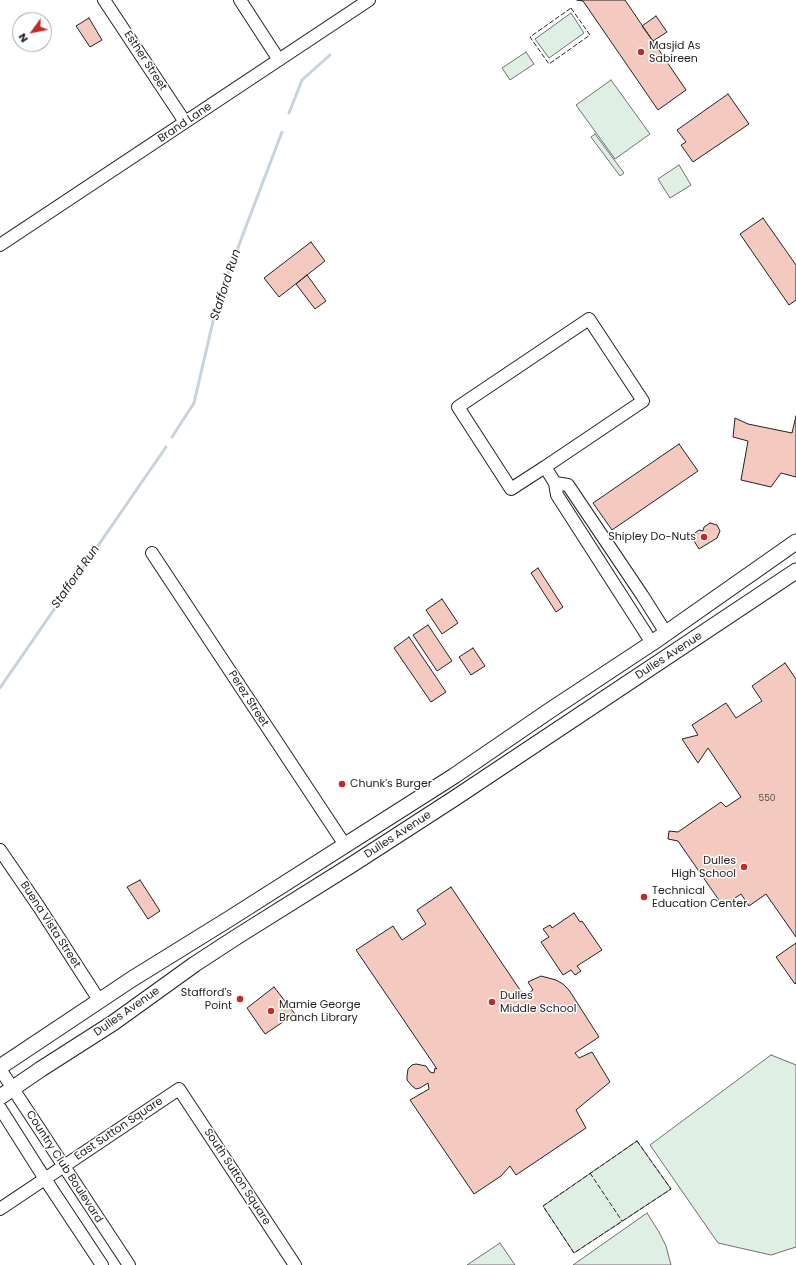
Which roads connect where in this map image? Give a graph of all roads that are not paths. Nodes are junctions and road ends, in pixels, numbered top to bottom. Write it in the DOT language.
graph roads {
  1 [pos="104,0"];
  2 [pos="240,0"];
  3 [pos="369,0"];
  4 [pos="279,60"];
  5 [pos="185,122"];
  6 [pos="0,245"];
  7 [pos="545,467"];
  8 [pos="555,483"];
  9 [pos="796,542"];
  10 [pos="152,553"];
  11 [pos="796,571"];
  12 [pos="666,633"];
  13 [pos="652,643"];
  14 [pos="345,845"];
  15 [pos="0,850"];
  16 [pos="279,910"];
  17 [pos="99,1000"];
  18 [pos="0,1068"];
  19 [pos="13,1089"];
  20 [pos="179,1089"];
  21 [pos="0,1098"];
  22 [pos="0,1108"];
  23 [pos="64,1167"];
  24 [pos="45,1179"];
  25 [pos="0,1209"];
  26 [pos="102,1265"];
  27 [pos="129,1265"];
  28 [pos="294,1265"];
  1 -- 5 [label="street, Esther Street"];
  2 -- 4 [label="street"];
  3 -- 4 [label="street, Brand Lane"];
  4 -- 5 [label="street, Brand Lane"];
  5 -- 6 [label="street, Brand Lane"];
  7 -- 7 [label="street"];
  7 -- 8 [label="street"];
  8 -- 12 [label="street"];
  8 -- 13 [label="street"];
  9 -- 12 [label="main road, Dulles Avenue"];
  10 -- 14 [label="street, Perez Street"];
  11 -- 16 [label="main road, Dulles Avenue"];
  12 -- 13 [label="main road, Dulles Avenue"];
  13 -- 14 [label="main road, Dulles Avenue"];
  14 -- 16 [label="main road"];
  14 -- 17 [label="main road, Dulles Avenue"];
  15 -- 17 [label="street, Buena Vista Street"];
  16 -- 19 [label="main road, Dulles Avenue"];
  17 -- 18 [label="main road, Dulles Avenue"];
  18 -- 19 [label="street, Country Club Boulevard"];
  19 -- 21 [label="main road, Dulles Avenue"];
  19 -- 23 [label="street, Country Club Boulevard"];
  20 -- 23 [label="street, East Sutton Square"];
  20 -- 28 [label="street, South Sutton Square"];
  22 -- 24 [label="street, Country Club Boulevard"];
  23 -- 24 [label="street, East Sutton Square"];
  23 -- 27 [label="street, Country Club Boulevard"];
  24 -- 25 [label="street, East Sutton Square"];
  24 -- 26 [label="street, Country Club Boulevard"];
}
